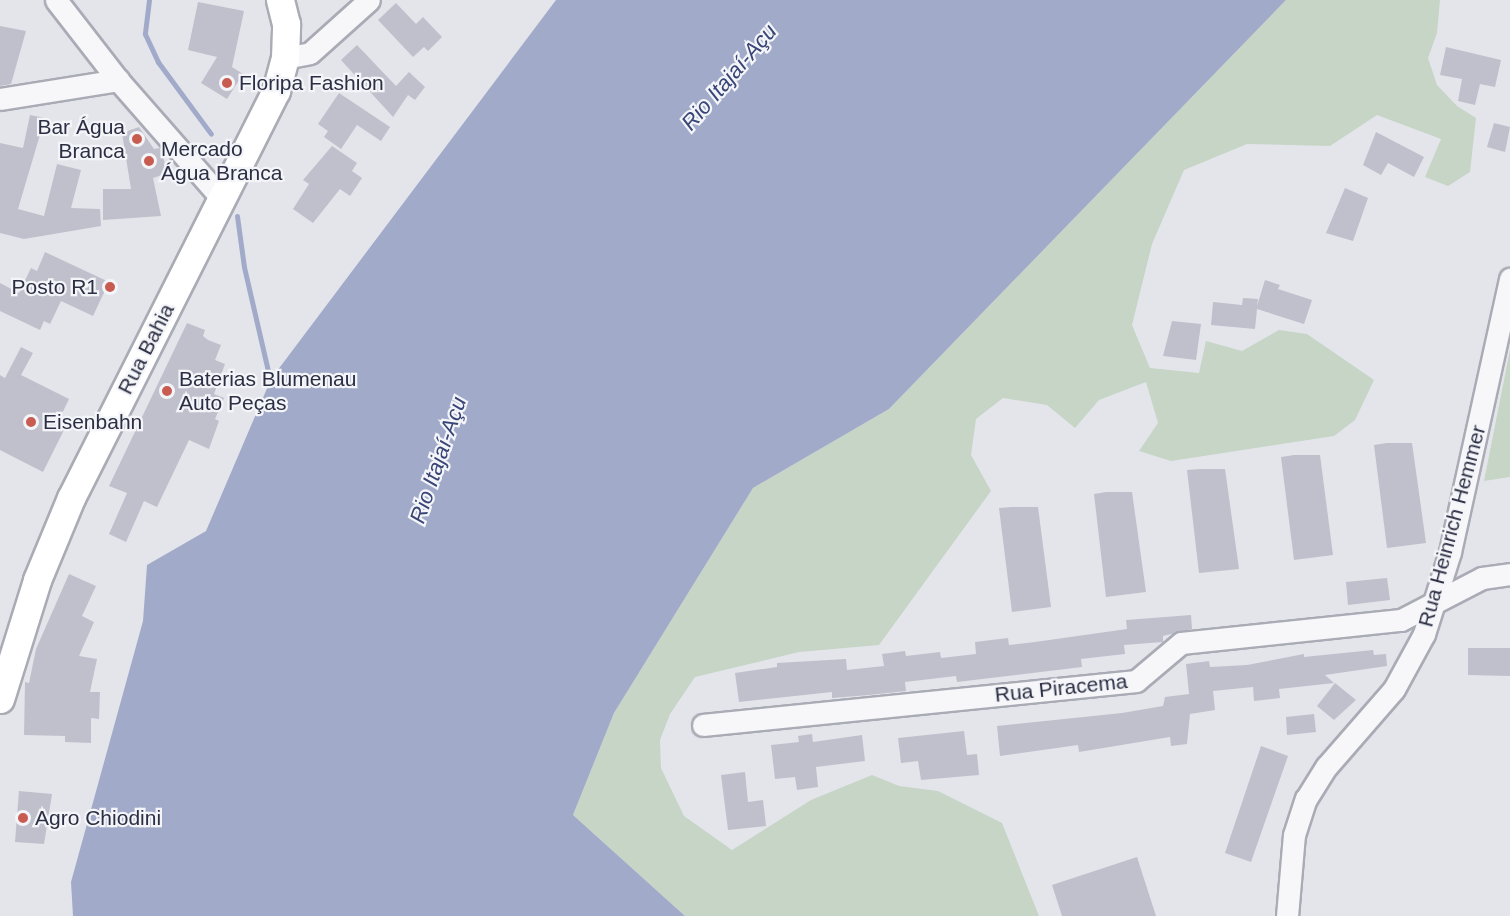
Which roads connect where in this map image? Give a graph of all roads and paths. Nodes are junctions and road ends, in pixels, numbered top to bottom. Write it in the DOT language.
graph roads {
  1 [pos="56,0"];
  2 [pos="280,0"];
  3 [pos="369,0"];
  4 [pos="285,58"];
  5 [pos="118,80"];
  6 [pos="0,99"];
  7 [pos="223,200"];
  8 [pos="1510,278"];
  9 [pos="1510,574"];
  10 [pos="1437,598"];
  11 [pos="3,667"];
  12 [pos="0,699"];
  13 [pos="703,724"];
  14 [pos="1287,916"];
  1 -- 5 [label="street"];
  2 -- 4 [label="main road, Rua Bahia"];
  3 -- 4 [label="street"];
  4 -- 7 [label="main road, Rua Bahia"];
  5 -- 6 [label="street"];
  5 -- 7 [label="street"];
  7 -- 11 [label="main road, Rua Bahia"];
  8 -- 10 [label="street, Rua Heinrich Hemmer"];
  9 -- 10 [label="street, Rua Piracema"];
  10 -- 13 [label="street, Rua Piracema"];
  10 -- 14 [label="street, Rua Heinrich Hemmer"];
  11 -- 12 [label="main road, Rua Bahia"];
}
